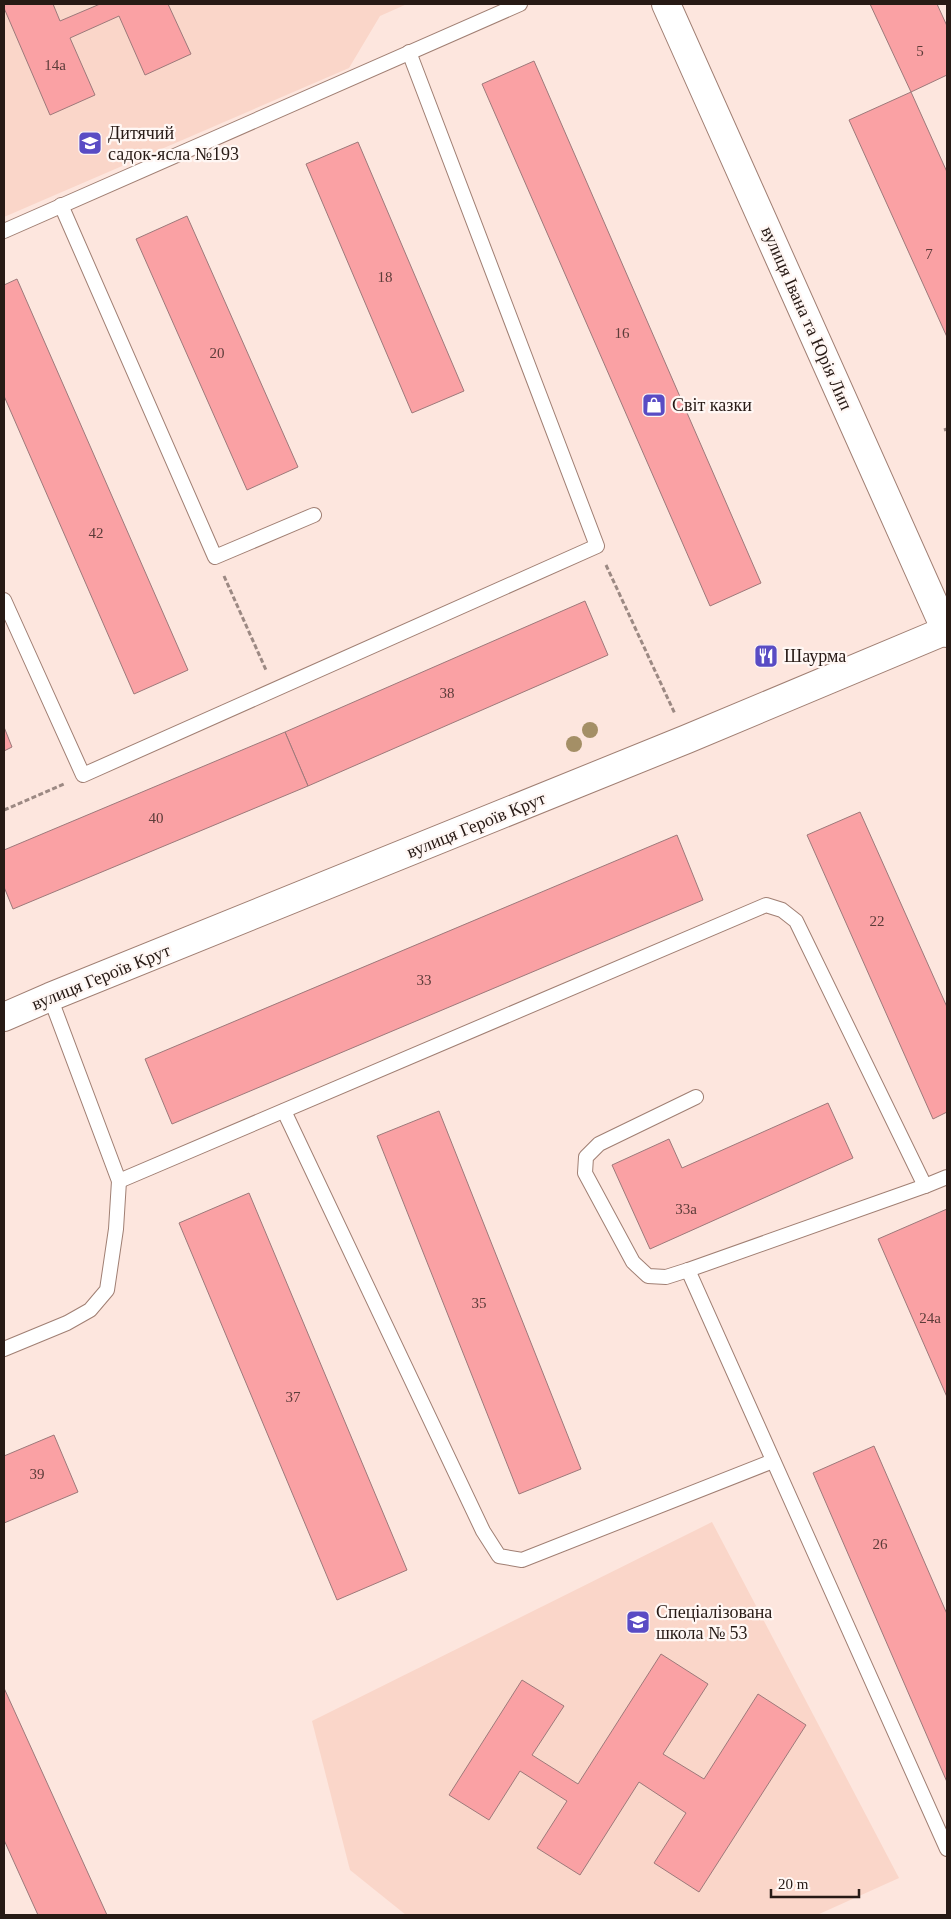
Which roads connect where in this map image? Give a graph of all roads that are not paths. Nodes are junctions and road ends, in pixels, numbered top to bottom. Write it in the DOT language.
graph roads {
  1 [pos="520,4"];
  2 [pos="666,4"];
  3 [pos="409,52"];
  4 [pos="61,205"];
  5 [pos="4,231"];
  6 [pos="314,515"];
  7 [pos="4,600"];
  8 [pos="947,631"];
  9 [pos="50,997"];
  10 [pos="4,1017"];
  11 [pos="696,1097"];
  12 [pos="284,1111"];
  13 [pos="947,1177"];
  14 [pos="119,1181"];
  15 [pos="925,1186"];
  16 [pos="688,1270"];
  17 [pos="4,1349"];
  18 [pos="773,1461"];
  19 [pos="947,1849"];
  1 -- 3 [label="lane"];
  2 -- 8 [label="street, вулиця Івана та Юрія Лип"];
  3 -- 4 [label="lane"];
  3 -- 7 [label="lane"];
  4 -- 5 [label="lane"];
  4 -- 6 [label="lane"];
  8 -- 9 [label="street, вулиця Героїв Крут"];
  9 -- 10 [label="street, вулиця Героїв Крут"];
  9 -- 14 [label="lane"];
  11 -- 16 [label="lane"];
  12 -- 14 [label="lane"];
  12 -- 15 [label="lane"];
  12 -- 18 [label="lane"];
  13 -- 15 [label="lane"];
  14 -- 17 [label="lane"];
  15 -- 16 [label="lane"];
  16 -- 18 [label="lane"];
  18 -- 19 [label="lane"];
}
